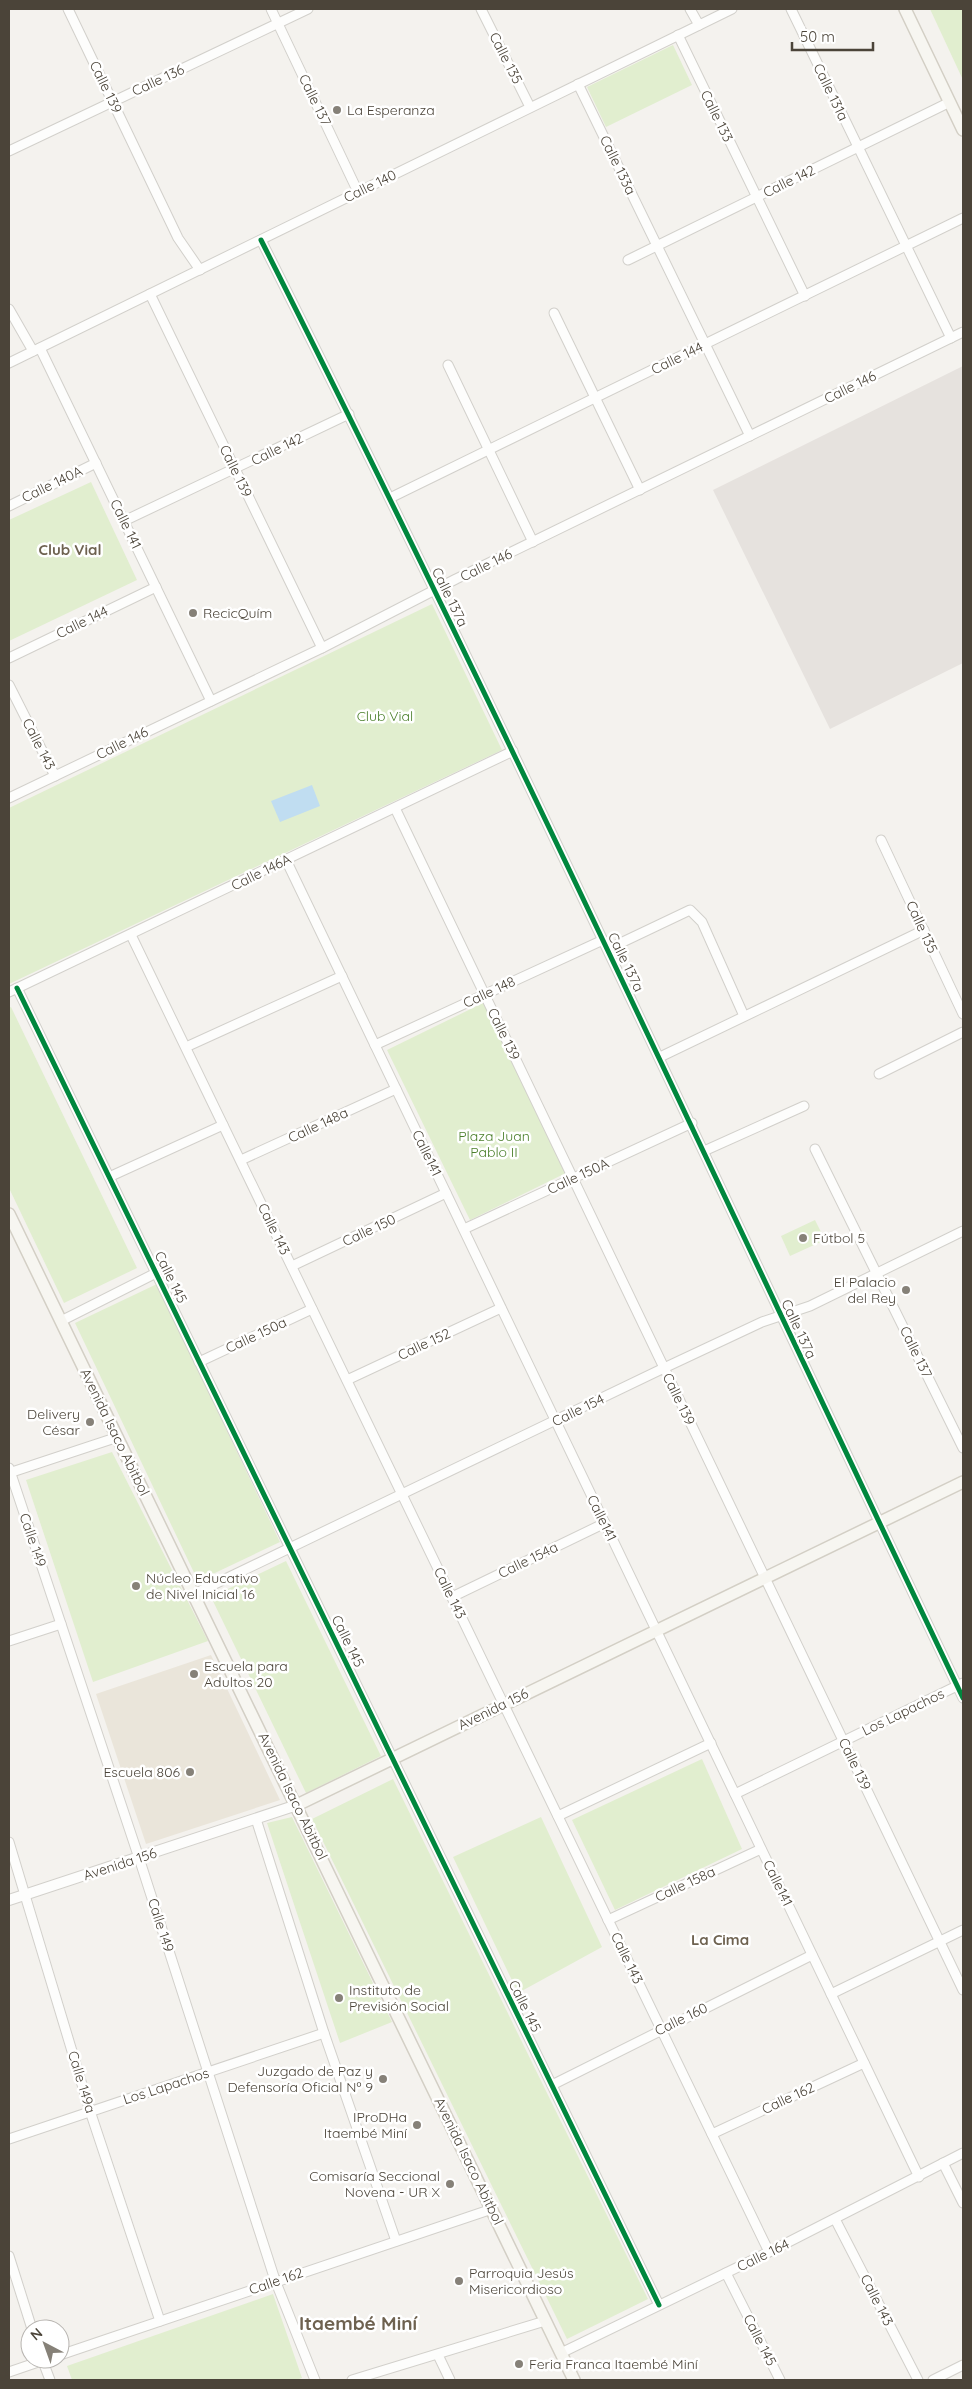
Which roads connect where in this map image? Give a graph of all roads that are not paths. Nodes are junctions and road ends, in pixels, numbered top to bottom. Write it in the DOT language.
graph roads {
  1 [pos="68,9"];
  2 [pos="271,9"];
  3 [pos="308,9"];
  4 [pos="481,9"];
  5 [pos="690,9"];
  6 [pos="732,9"];
  7 [pos="791,9"];
  8 [pos="904,9"];
  9 [pos="278,23"];
  10 [pos="698,25"];
  11 [pos="678,35"];
  12 [pos="578,84"];
  13 [pos="113,101"];
  14 [pos="950,102"];
  15 [pos="530,107"];
  16 [pos="963,130"];
  17 [pos="858,147"];
  18 [pos="9,151"];
  19 [pos="358,192"];
  20 [pos="756,197"];
  21 [pos="963,218"];
  22 [pos="261,240"];
  23 [pos="657,246"];
  24 [pos="906,246"];
  25 [pos="628,260"];
  26 [pos="200,270"];
  27 [pos="150,294"];
  28 [pos="805,296"];
  29 [pos="9,309"];
  30 [pos="554,313"];
  31 [pos="963,332"];
  32 [pos="951,338"];
  33 [pos="706,344"];
  34 [pos="37,349"];
  35 [pos="9,363"];
  36 [pos="448,366"];
  37 [pos="595,398"];
  38 [pos="349,414"];
  39 [pos="750,436"];
  40 [pos="489,450"];
  41 [pos="96,463"];
  42 [pos="235,469"];
  43 [pos="640,490"];
  44 [pos="390,498"];
  45 [pos="9,506"];
  46 [pos="124,521"];
  47 [pos="533,542"];
  48 [pos="156,587"];
  49 [pos="434,590"];
  50 [pos="322,648"];
  51 [pos="9,658"];
  52 [pos="9,685"];
  53 [pos="210,701"];
  54 [pos="513,751"];
  55 [pos="55,776"];
  56 [pos="9,798"];
  57 [pos="395,808"];
  58 [pos="881,840"];
  59 [pos="286,860"];
  60 [pos="924,930"];
  61 [pos="131,934"];
  62 [pos="603,940"];
  63 [pos="608,949"];
  64 [pos="342,976"];
  65 [pos="13,990"];
  66 [pos="485,994"];
  67 [pos="963,1014"];
  68 [pos="744,1016"];
  69 [pos="963,1032"];
  70 [pos="375,1044"];
  71 [pos="186,1047"];
  72 [pos="660,1057"];
  73 [pos="879,1074"];
  74 [pos="396,1089"];
  75 [pos="804,1106"];
  76 [pos="692,1123"];
  77 [pos="224,1125"];
  78 [pos="815,1149"];
  79 [pos="704,1151"];
  80 [pos="241,1160"];
  81 [pos="109,1177"];
  82 [pos="574,1179"];
  83 [pos="446,1193"];
  84 [pos="9,1214"];
  85 [pos="464,1229"];
  86 [pos="963,1231"];
  87 [pos="292,1266"];
  88 [pos="156,1273"];
  89 [pos="877,1273"];
  90 [pos="501,1308"];
  91 [pos="312,1309"];
  92 [pos="780,1316"];
  93 [pos="61,1321"];
  94 [pos="199,1362"];
  95 [pos="664,1368"];
  96 [pos="347,1380"];
  97 [pos="556,1421"];
  98 [pos="118,1437"];
  99 [pos="963,1448"];
  100 [pos="9,1471"];
  101 [pos="963,1482"];
  102 [pos="402,1493"];
  103 [pos="605,1523"];
  104 [pos="879,1523"];
  105 [pos="290,1548"];
  106 [pos="765,1578"];
  107 [pos="194,1594"];
  108 [pos="452,1597"];
  109 [pos="61,1624"];
  110 [pos="656,1631"];
  111 [pos="9,1641"];
  112 [pos="961,1685"];
  113 [pos="963,1698"];
  114 [pos="504,1704"];
  115 [pos="844,1741"];
  116 [pos="711,1744"];
  117 [pos="392,1758"];
  118 [pos="735,1794"];
  119 [pos="297,1804"];
  120 [pos="558,1816"];
  121 [pos="256,1819"];
  122 [pos="9,1842"];
  123 [pos="761,1849"];
  124 [pos="140,1858"];
  125 [pos="26,1894"];
  126 [pos="9,1900"];
  127 [pos="608,1920"];
  128 [pos="963,1930"];
  129 [pos="940,1942"];
  130 [pos="812,1955"];
  131 [pos="963,1990"];
  132 [pos="831,1994"];
  133 [pos="661,2029"];
  134 [pos="324,2033"];
  135 [pos="864,2063"];
  136 [pos="209,2073"];
  137 [pos="552,2085"];
  138 [pos="90,2111"];
  139 [pos="712,2134"];
  140 [pos="9,2138"];
  141 [pos="963,2153"];
  142 [pos="943,2163"];
  143 [pos="919,2177"];
  144 [pos="963,2203"];
  145 [pos="492,2209"];
  146 [pos="835,2219"];
  147 [pos="396,2240"];
  148 [pos="769,2252"];
  149 [pos="9,2256"];
  150 [pos="726,2273"];
  151 [pos="276,2280"];
  152 [pos="659,2305"];
  153 [pos="29,2319"];
  154 [pos="160,2321"];
  155 [pos="545,2321"];
  156 [pos="70,2351"];
  157 [pos="561,2353"];
  158 [pos="438,2355"];
  159 [pos="963,2365"];
  160 [pos="314,2380"];
  161 [pos="352,2380"];
  162 [pos="450,2380"];
  163 [pos="574,2380"];
  164 [pos="780,2380"];
  165 [pos="918,2380"];
  166 [pos="933,2380"];
  1 -- 13 [label="street, Calle 139"];
  2 -- 9 [label="street, Calle 137"];
  3 -- 9 [label="street, Calle 136"];
  4 -- 15 [label="street, Calle 135"];
  5 -- 10 [label="street"];
  6 -- 10 [label="street, Calle 140"];
  7 -- 17 [label="street, Calle 131a"];
  8 -- 14 [label="main road"];
  9 -- 13 [label="street, Calle 136"];
  9 -- 19 [label="street, Calle 137"];
  10 -- 11 [label="street, Calle 140"];
  11 -- 12 [label="street, Calle 140"];
  11 -- 20 [label="street, Calle 133"];
  12 -- 15 [label="street, Calle 140"];
  12 -- 23 [label="street, Calle 133a"];
  13 -- 18 [label="street, Calle 136"];
  13 -- 26 [label="street, Calle 139"];
  14 -- 16 [label="main road"];
  14 -- 17 [label="street, Calle 142"];
  15 -- 19 [label="street, Calle 140"];
  17 -- 20 [label="street, Calle 142"];
  17 -- 24 [label="street, Calle 131a"];
  19 -- 22 [label="street, Calle 140"];
  20 -- 23 [label="street, Calle 142"];
  20 -- 28 [label="street, Calle 133"];
  21 -- 24 [label="street, Calle 144"];
  22 -- 26 [label="street, Calle 140"];
  22 -- 38 [label="street, Calle 137a"];
  23 -- 25 [label="street, Calle 142"];
  23 -- 33 [label="street, Calle 133a"];
  24 -- 28 [label="street, Calle 144"];
  24 -- 32 [label="street, Calle 131a"];
  26 -- 27 [label="street, Calle 140"];
  27 -- 34 [label="street, Calle 140"];
  27 -- 42 [label="street, Calle 139"];
  28 -- 33 [label="street, Calle 144"];
  29 -- 34 [label="street, Calle 141"];
  30 -- 37 [label="street"];
  31 -- 32 [label="street, Calle 146"];
  32 -- 39 [label="street, Calle 146"];
  33 -- 37 [label="street, Calle 144"];
  33 -- 39 [label="street, Calle 133a"];
  34 -- 35 [label="street, Calle 140"];
  34 -- 41 [label="street, Calle 141"];
  36 -- 40 [label="street"];
  37 -- 40 [label="street, Calle 144"];
  37 -- 43 [label="street"];
  38 -- 42 [label="street, Calle 142"];
  38 -- 44 [label="street, Calle 137a"];
  39 -- 43 [label="street, Calle 146"];
  40 -- 44 [label="street, Calle 144"];
  40 -- 47 [label="street"];
  41 -- 45 [label="street, Calle 140A"];
  41 -- 46 [label="street, Calle 141"];
  42 -- 46 [label="street, Calle 142"];
  42 -- 50 [label="street, Calle 139"];
  43 -- 47 [label="street, Calle 146"];
  44 -- 49 [label="street, Calle 137a"];
  46 -- 48 [label="street, Calle 141"];
  47 -- 49 [label="street, Calle 146"];
  48 -- 51 [label="street, Calle 144"];
  48 -- 53 [label="street, Calle 141"];
  49 -- 50 [label="street, Calle 146"];
  49 -- 54 [label="street, Calle 137a"];
  50 -- 53 [label="street, Calle 146"];
  52 -- 55 [label="street, Calle 143"];
  53 -- 55 [label="street, Calle 146"];
  54 -- 57 [label="street, Calle 146A"];
  54 -- 62 [label="street, Calle 137a"];
  55 -- 56 [label="street, Calle 146"];
  57 -- 59 [label="street, Calle 146A"];
  57 -- 66 [label="street, Calle 139"];
  58 -- 60 [label="street, Calle 135"];
  59 -- 61 [label="street, Calle 146A"];
  59 -- 64 [label="street, Calle141"];
  60 -- 67 [label="street, Calle 135"];
  60 -- 68 [label="street"];
  61 -- 65 [label="street, Calle 146A"];
  61 -- 71 [label="street, Calle 143"];
  62 -- 63 [label="street, Calle 137a"];
  62 -- 66 [label="street, Calle 148"];
  63 -- 68 [label="street"];
  63 -- 72 [label="street, Calle 137a"];
  64 -- 70 [label="street, Calle141"];
  64 -- 71 [label="street"];
  65 -- 81 [label="street, Calle 145"];
  66 -- 70 [label="street, Calle 148"];
  66 -- 82 [label="street, Calle 139"];
  68 -- 72 [label="street"];
  69 -- 73 [label="street"];
  70 -- 74 [label="street, Calle141"];
  71 -- 77 [label="street, Calle 143"];
  72 -- 76 [label="street, Calle 137a"];
  74 -- 80 [label="street, Calle 148a"];
  74 -- 83 [label="street, Calle141"];
  75 -- 79 [label="street"];
  76 -- 79 [label="street, Calle 137a"];
  76 -- 82 [label="street, Calle 150A"];
  77 -- 80 [label="street, Calle 143"];
  77 -- 81 [label="street"];
  78 -- 89 [label="street, Calle 137"];
  79 -- 92 [label="street, Calle 137a"];
  80 -- 87 [label="street, Calle 143"];
  81 -- 88 [label="street, Calle 145"];
  82 -- 85 [label="street, Calle 150A"];
  82 -- 95 [label="street, Calle 139"];
  83 -- 85 [label="street, Calle141"];
  83 -- 87 [label="street, Calle 150"];
  84 -- 93 [label="main road, Avenida Isaco Abitbol"];
  85 -- 90 [label="street, Calle141"];
  86 -- 89 [label="street, Calle 154"];
  87 -- 91 [label="street, Calle 143"];
  88 -- 93 [label="street"];
  88 -- 94 [label="street, Calle 145"];
  89 -- 92 [label="street, Calle 154"];
  89 -- 99 [label="street, Calle 137"];
  90 -- 96 [label="street, Calle 152"];
  90 -- 97 [label="street, Calle141"];
  91 -- 94 [label="street, Calle 150a"];
  91 -- 96 [label="street, Calle 143"];
  92 -- 95 [label="street, Calle 154"];
  92 -- 104 [label="street, Calle 137a"];
  93 -- 98 [label="main road, Avenida Isaco Abitbol"];
  94 -- 105 [label="street, Calle 145"];
  95 -- 97 [label="street, Calle 154"];
  95 -- 106 [label="street, Calle 139"];
  96 -- 102 [label="street, Calle 143"];
  97 -- 102 [label="street, Calle 154"];
  97 -- 103 [label="street, Calle141"];
  98 -- 100 [label="street"];
  98 -- 107 [label="main road, Avenida Isaco Abitbol"];
  100 -- 109 [label="street, Calle 149"];
  101 -- 104 [label="main road, Avenida 156"];
  102 -- 105 [label="street, Calle 154"];
  102 -- 108 [label="street, Calle 143"];
  103 -- 108 [label="street, Calle 154a"];
  103 -- 110 [label="street, Calle141"];
  104 -- 106 [label="main road, Avenida 156"];
  104 -- 112 [label="street, Calle 137a"];
  105 -- 107 [label="street, Calle 154"];
  105 -- 117 [label="street, Calle 145"];
  106 -- 110 [label="main road, Avenida 156"];
  106 -- 115 [label="street, Calle 139"];
  107 -- 119 [label="main road, Avenida Isaco Abitbol"];
  108 -- 114 [label="street, Calle 143"];
  109 -- 111 [label="street"];
  109 -- 124 [label="street, Calle 149"];
  110 -- 114 [label="main road, Avenida 156"];
  110 -- 116 [label="street, Calle141"];
  112 -- 113 [label="street, Calle 137a"];
  112 -- 115 [label="street, Los Lapachos"];
  114 -- 117 [label="main road, Avenida 156"];
  114 -- 120 [label="street, Calle 143"];
  115 -- 118 [label="street, Los Lapachos"];
  115 -- 129 [label="street, Calle 139"];
  116 -- 118 [label="street, Calle141"];
  116 -- 120 [label="street"];
  117 -- 119 [label="main road, Avenida 156"];
  117 -- 137 [label="street, Calle 145"];
  118 -- 123 [label="street, Calle141"];
  119 -- 121 [label="street, Avenida 156"];
  119 -- 145 [label="main road, Avenida Isaco Abitbol"];
  120 -- 127 [label="street, Calle 143"];
  121 -- 124 [label="street, Avenida 156"];
  121 -- 134 [label="street"];
  122 -- 125 [label="street, Calle 149a"];
  123 -- 127 [label="street, Calle 158a"];
  123 -- 130 [label="street, Calle141"];
  124 -- 125 [label="street, Avenida 156"];
  124 -- 136 [label="street, Calle 149"];
  125 -- 126 [label="street, Avenida 156"];
  125 -- 138 [label="street, Calle 149a"];
  127 -- 133 [label="street, Calle 143"];
  128 -- 129 [label="street"];
  129 -- 131 [label="street, Calle 139"];
  129 -- 132 [label="street"];
  130 -- 132 [label="street, Calle141"];
  130 -- 133 [label="street, Calle 160"];
  132 -- 135 [label="street, Calle141"];
  133 -- 137 [label="street, Calle 160"];
  133 -- 139 [label="street, Calle 143"];
  134 -- 136 [label="street, Los Lapachos"];
  134 -- 147 [label="street"];
  135 -- 139 [label="street, Calle 162"];
  135 -- 143 [label="street, Calle141"];
  136 -- 138 [label="street, Los Lapachos"];
  136 -- 151 [label="street, Calle 149"];
  137 -- 152 [label="street, Calle 145"];
  138 -- 140 [label="street, Los Lapachos"];
  138 -- 154 [label="street, Calle 149a"];
  139 -- 148 [label="street, Calle 143"];
  141 -- 142 [label="street, Calle 164"];
  142 -- 143 [label="street, Calle 164"];
  142 -- 144 [label="street"];
  143 -- 146 [label="street, Calle 164"];
  145 -- 147 [label="street, Calle 162"];
  145 -- 155 [label="main road, Avenida Isaco Abitbol"];
  146 -- 148 [label="street, Calle 164"];
  146 -- 165 [label="street, Calle 143"];
  147 -- 151 [label="street, Calle 162"];
  148 -- 150 [label="street, Calle 164"];
  149 -- 153 [label="street"];
  150 -- 152 [label="street, Calle 164"];
  150 -- 164 [label="street, Calle 145"];
  151 -- 154 [label="street, Calle 162"];
  151 -- 160 [label="street, Calle 149"];
  152 -- 157 [label="street, Calle 164"];
  154 -- 156 [label="street, Calle 162"];
  155 -- 157 [label="main road, Avenida Isaco Abitbol"];
  155 -- 158 [label="street"];
  157 -- 163 [label="main road, Avenida Isaco Abitbol"];
  158 -- 161 [label="street"];
  158 -- 162 [label="street"];
  159 -- 166 [label="street"];
}
